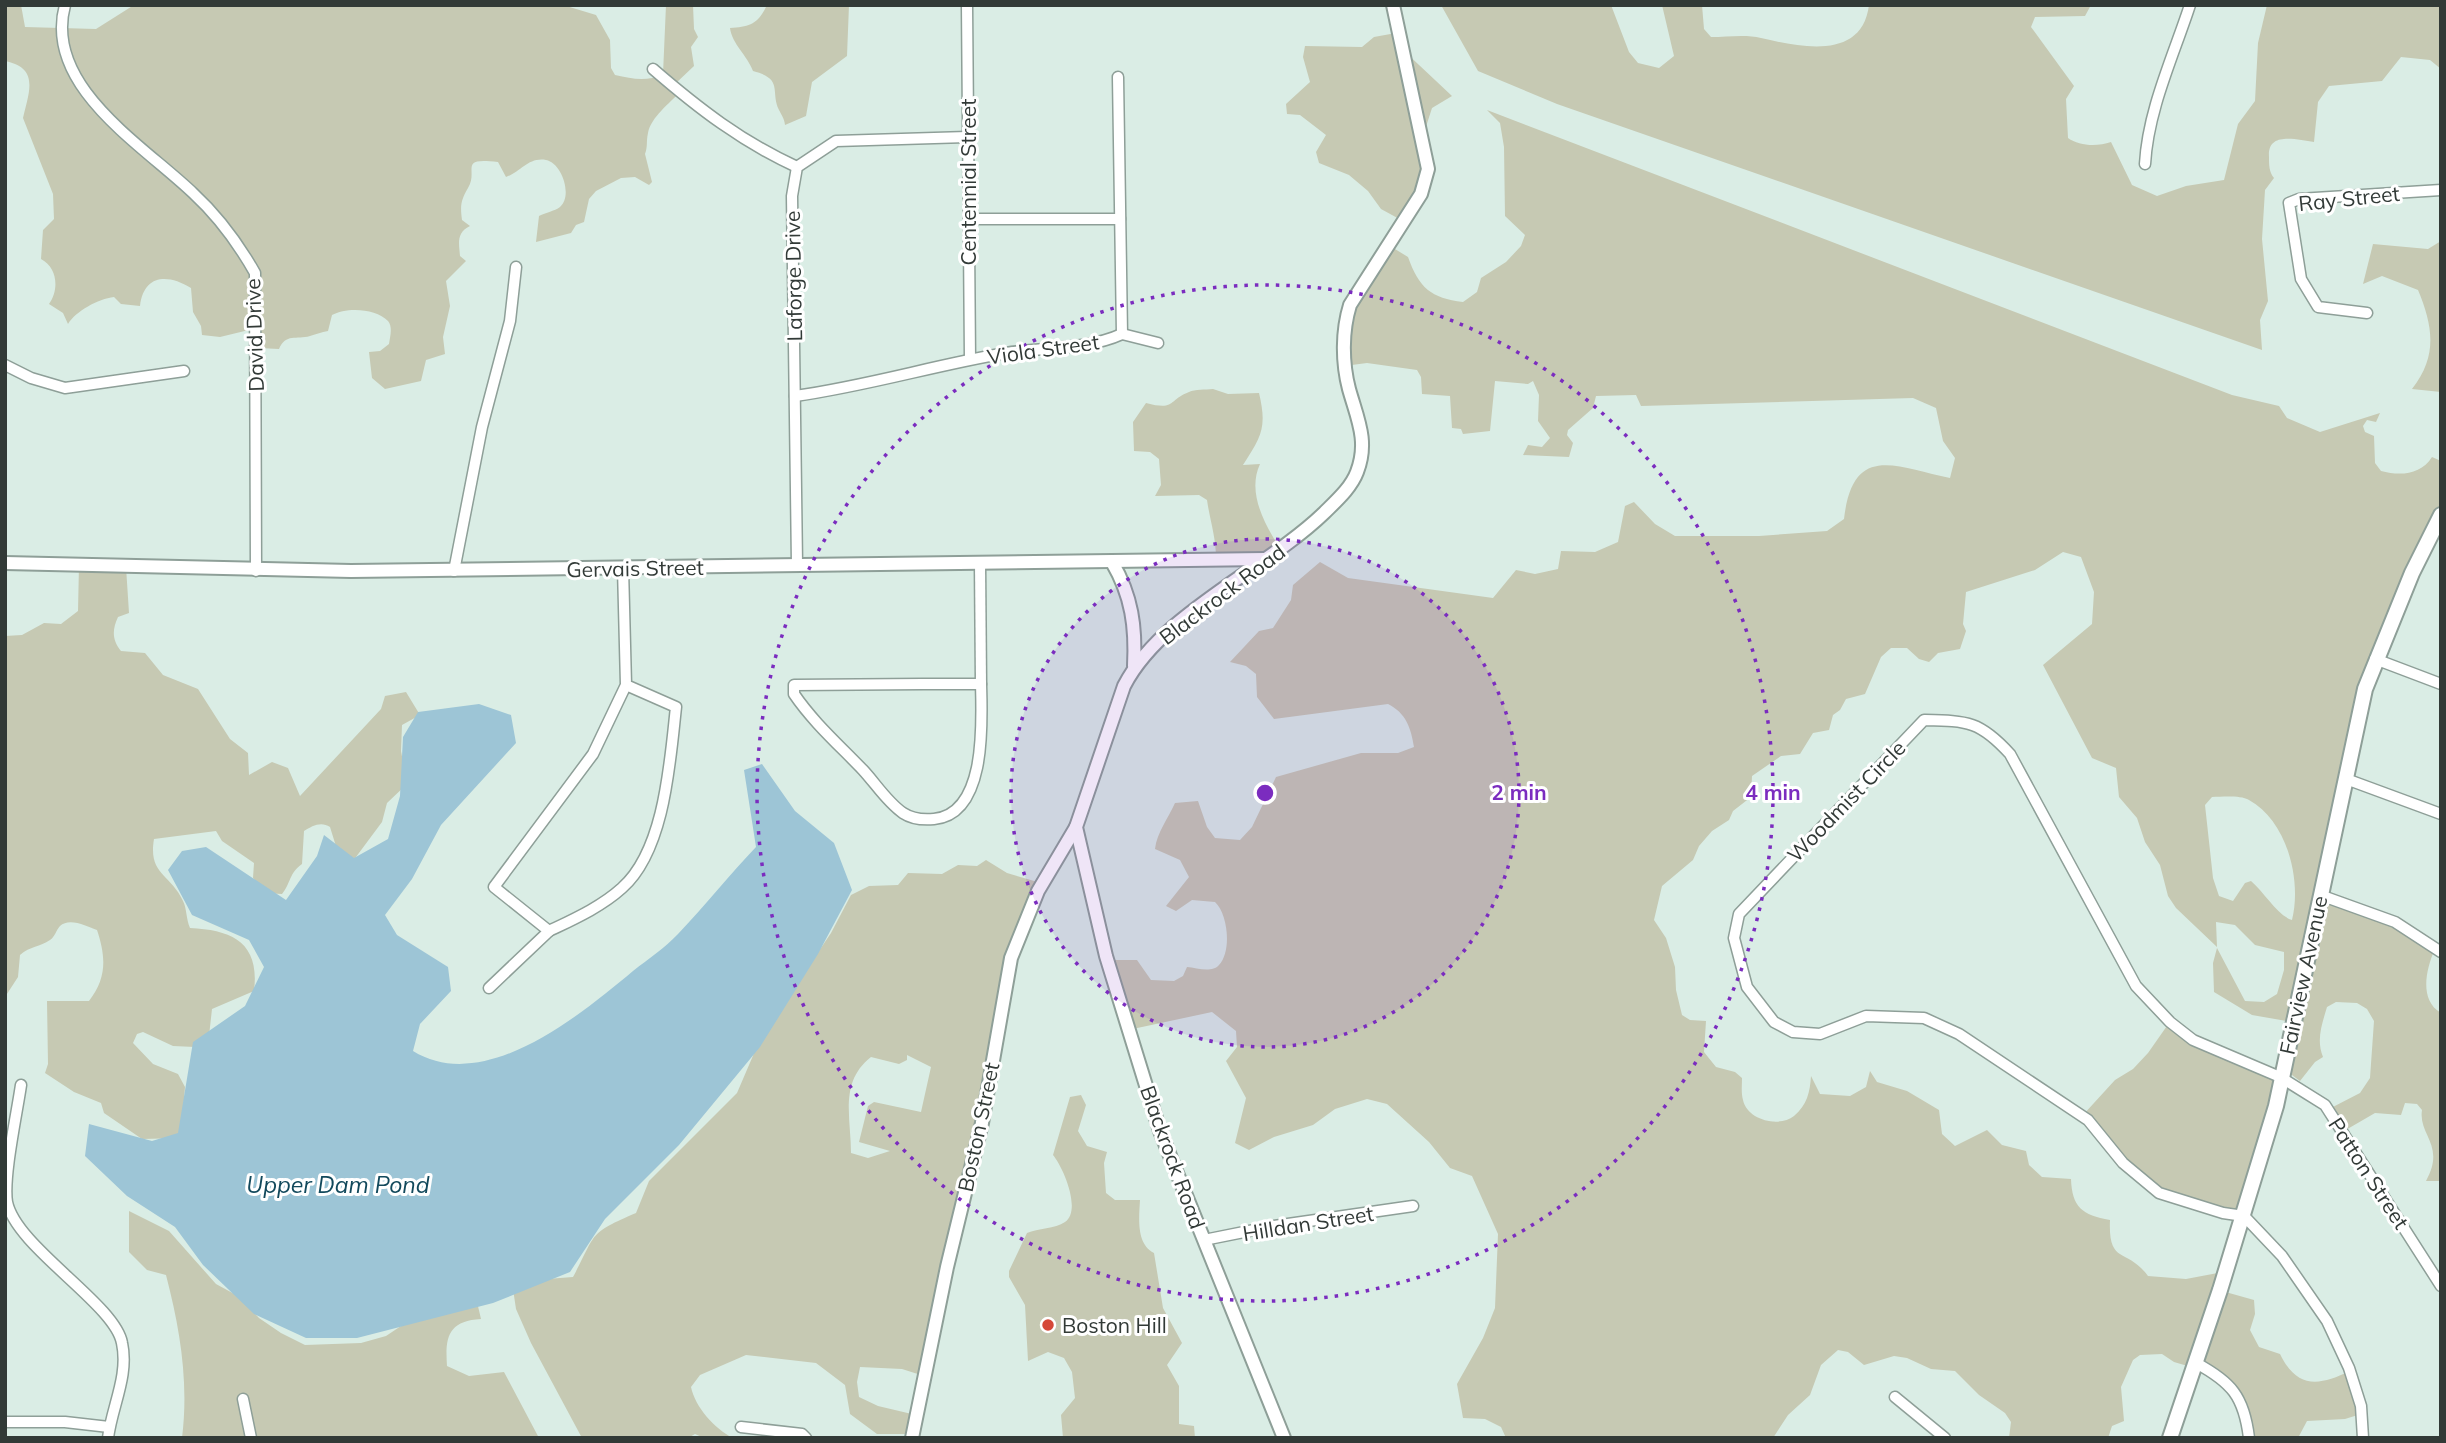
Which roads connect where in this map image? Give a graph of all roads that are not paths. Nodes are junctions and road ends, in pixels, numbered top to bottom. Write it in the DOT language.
graph roads {
  1 [pos="65,5"];
  2 [pos="967,5"];
  3 [pos="1393,5"];
  4 [pos="2190,5"];
  5 [pos="653,69"];
  6 [pos="1118,77"];
  7 [pos="967,137"];
  8 [pos="2146,164"];
  9 [pos="797,167"];
  10 [pos="2441,190"];
  11 [pos="970,219"];
  12 [pos="1120,219"];
  13 [pos="516,267"];
  14 [pos="2367,313"];
  15 [pos="1122,334"];
  16 [pos="1158,343"];
  17 [pos="970,359"];
  18 [pos="5,365"];
  19 [pos="184,371"];
  20 [pos="795,396"];
  21 [pos="2441,515"];
  22 [pos="1265,559"];
  23 [pos="1112,562"];
  24 [pos="5,563"];
  25 [pos="981,563"];
  26 [pos="797,564"];
  27 [pos="623,568"];
  28 [pos="454,570"];
  29 [pos="256,571"];
  30 [pos="2375,659"];
  31 [pos="1134,666"];
  32 [pos="981,684"];
  33 [pos="2441,684"];
  34 [pos="626,685"];
  35 [pos="2346,779"];
  36 [pos="2441,814"];
  37 [pos="1076,827"];
  38 [pos="2320,895"];
  39 [pos="549,931"];
  40 [pos="2441,952"];
  41 [pos="489,988"];
  42 [pos="2280,1077"];
  43 [pos="21,1085"];
  44 [pos="6,1178"];
  45 [pos="1413,1206"];
  46 [pos="2244,1216"];
  47 [pos="1204,1240"];
  48 [pos="2441,1286"];
  49 [pos="2196,1363"];
  50 [pos="1895,1397"];
  51 [pos="243,1399"];
  52 [pos="5,1422"];
  53 [pos="741,1427"];
  54 [pos="109,1433"];
  55 [pos="251,1438"];
  56 [pos="806,1438"];
  57 [pos="912,1438"];
  58 [pos="1284,1438"];
  59 [pos="1945,1438"];
  60 [pos="2170,1438"];
  61 [pos="2249,1438"];
  62 [pos="2363,1438"];
  1 -- 29 [label="street, David Drive"];
  2 -- 7 [label="street, Centennial Street"];
  3 -- 22 [label="street, Blackrock Road"];
  4 -- 8 [label="street"];
  5 -- 9 [label="street"];
  6 -- 12 [label="street, Viola Street"];
  7 -- 9 [label="street"];
  7 -- 11 [label="street, Centennial Street"];
  9 -- 20 [label="street, Laforge Drive"];
  10 -- 14 [label="street, Ray Street"];
  11 -- 12 [label="street"];
  11 -- 17 [label="street, Centennial Street"];
  12 -- 15 [label="street, Viola Street"];
  13 -- 28 [label="street"];
  15 -- 16 [label="street"];
  15 -- 17 [label="street, Viola Street"];
  17 -- 20 [label="street, Viola Street"];
  18 -- 19 [label="street"];
  20 -- 26 [label="street, Laforge Drive"];
  21 -- 30 [label="main road, Fairview Avenue"];
  22 -- 23 [label="street, Gervais Street"];
  22 -- 31 [label="street, Blackrock Road"];
  23 -- 25 [label="street, Gervais Street"];
  23 -- 31 [label="street"];
  24 -- 29 [label="street, Gervais Street"];
  25 -- 26 [label="street, Gervais Street"];
  25 -- 32 [label="street"];
  26 -- 27 [label="street, Gervais Street"];
  27 -- 28 [label="street, Gervais Street"];
  27 -- 34 [label="street"];
  28 -- 29 [label="street, Gervais Street"];
  30 -- 33 [label="street"];
  30 -- 35 [label="main road, Fairview Avenue"];
  31 -- 37 [label="street, Blackrock Road"];
  32 -- 32 [label="street"];
  34 -- 39 [label="street"];
  34 -- 39 [label="street"];
  35 -- 36 [label="street"];
  35 -- 38 [label="main road, Fairview Avenue"];
  37 -- 47 [label="street, Blackrock Road"];
  37 -- 57 [label="street, Boston Street"];
  38 -- 40 [label="street"];
  38 -- 42 [label="main road, Fairview Avenue"];
  39 -- 41 [label="street"];
  42 -- 46 [label="main road, Fairview Avenue"];
  42 -- 46 [label="street, Woodmist Circle"];
  42 -- 48 [label="street, Patton Street"];
  43 -- 44 [label="street"];
  44 -- 54 [label="street"];
  45 -- 47 [label="street, Hilldan Street"];
  46 -- 49 [label="main road, Fairview Avenue"];
  46 -- 62 [label="street"];
  47 -- 58 [label="street, Blackrock Road"];
  49 -- 60 [label="main road, Fairview Avenue"];
  49 -- 61 [label="street"];
  50 -- 59 [label="street"];
  51 -- 55 [label="street"];
  52 -- 54 [label="street"];
  53 -- 56 [label="street"];
}
